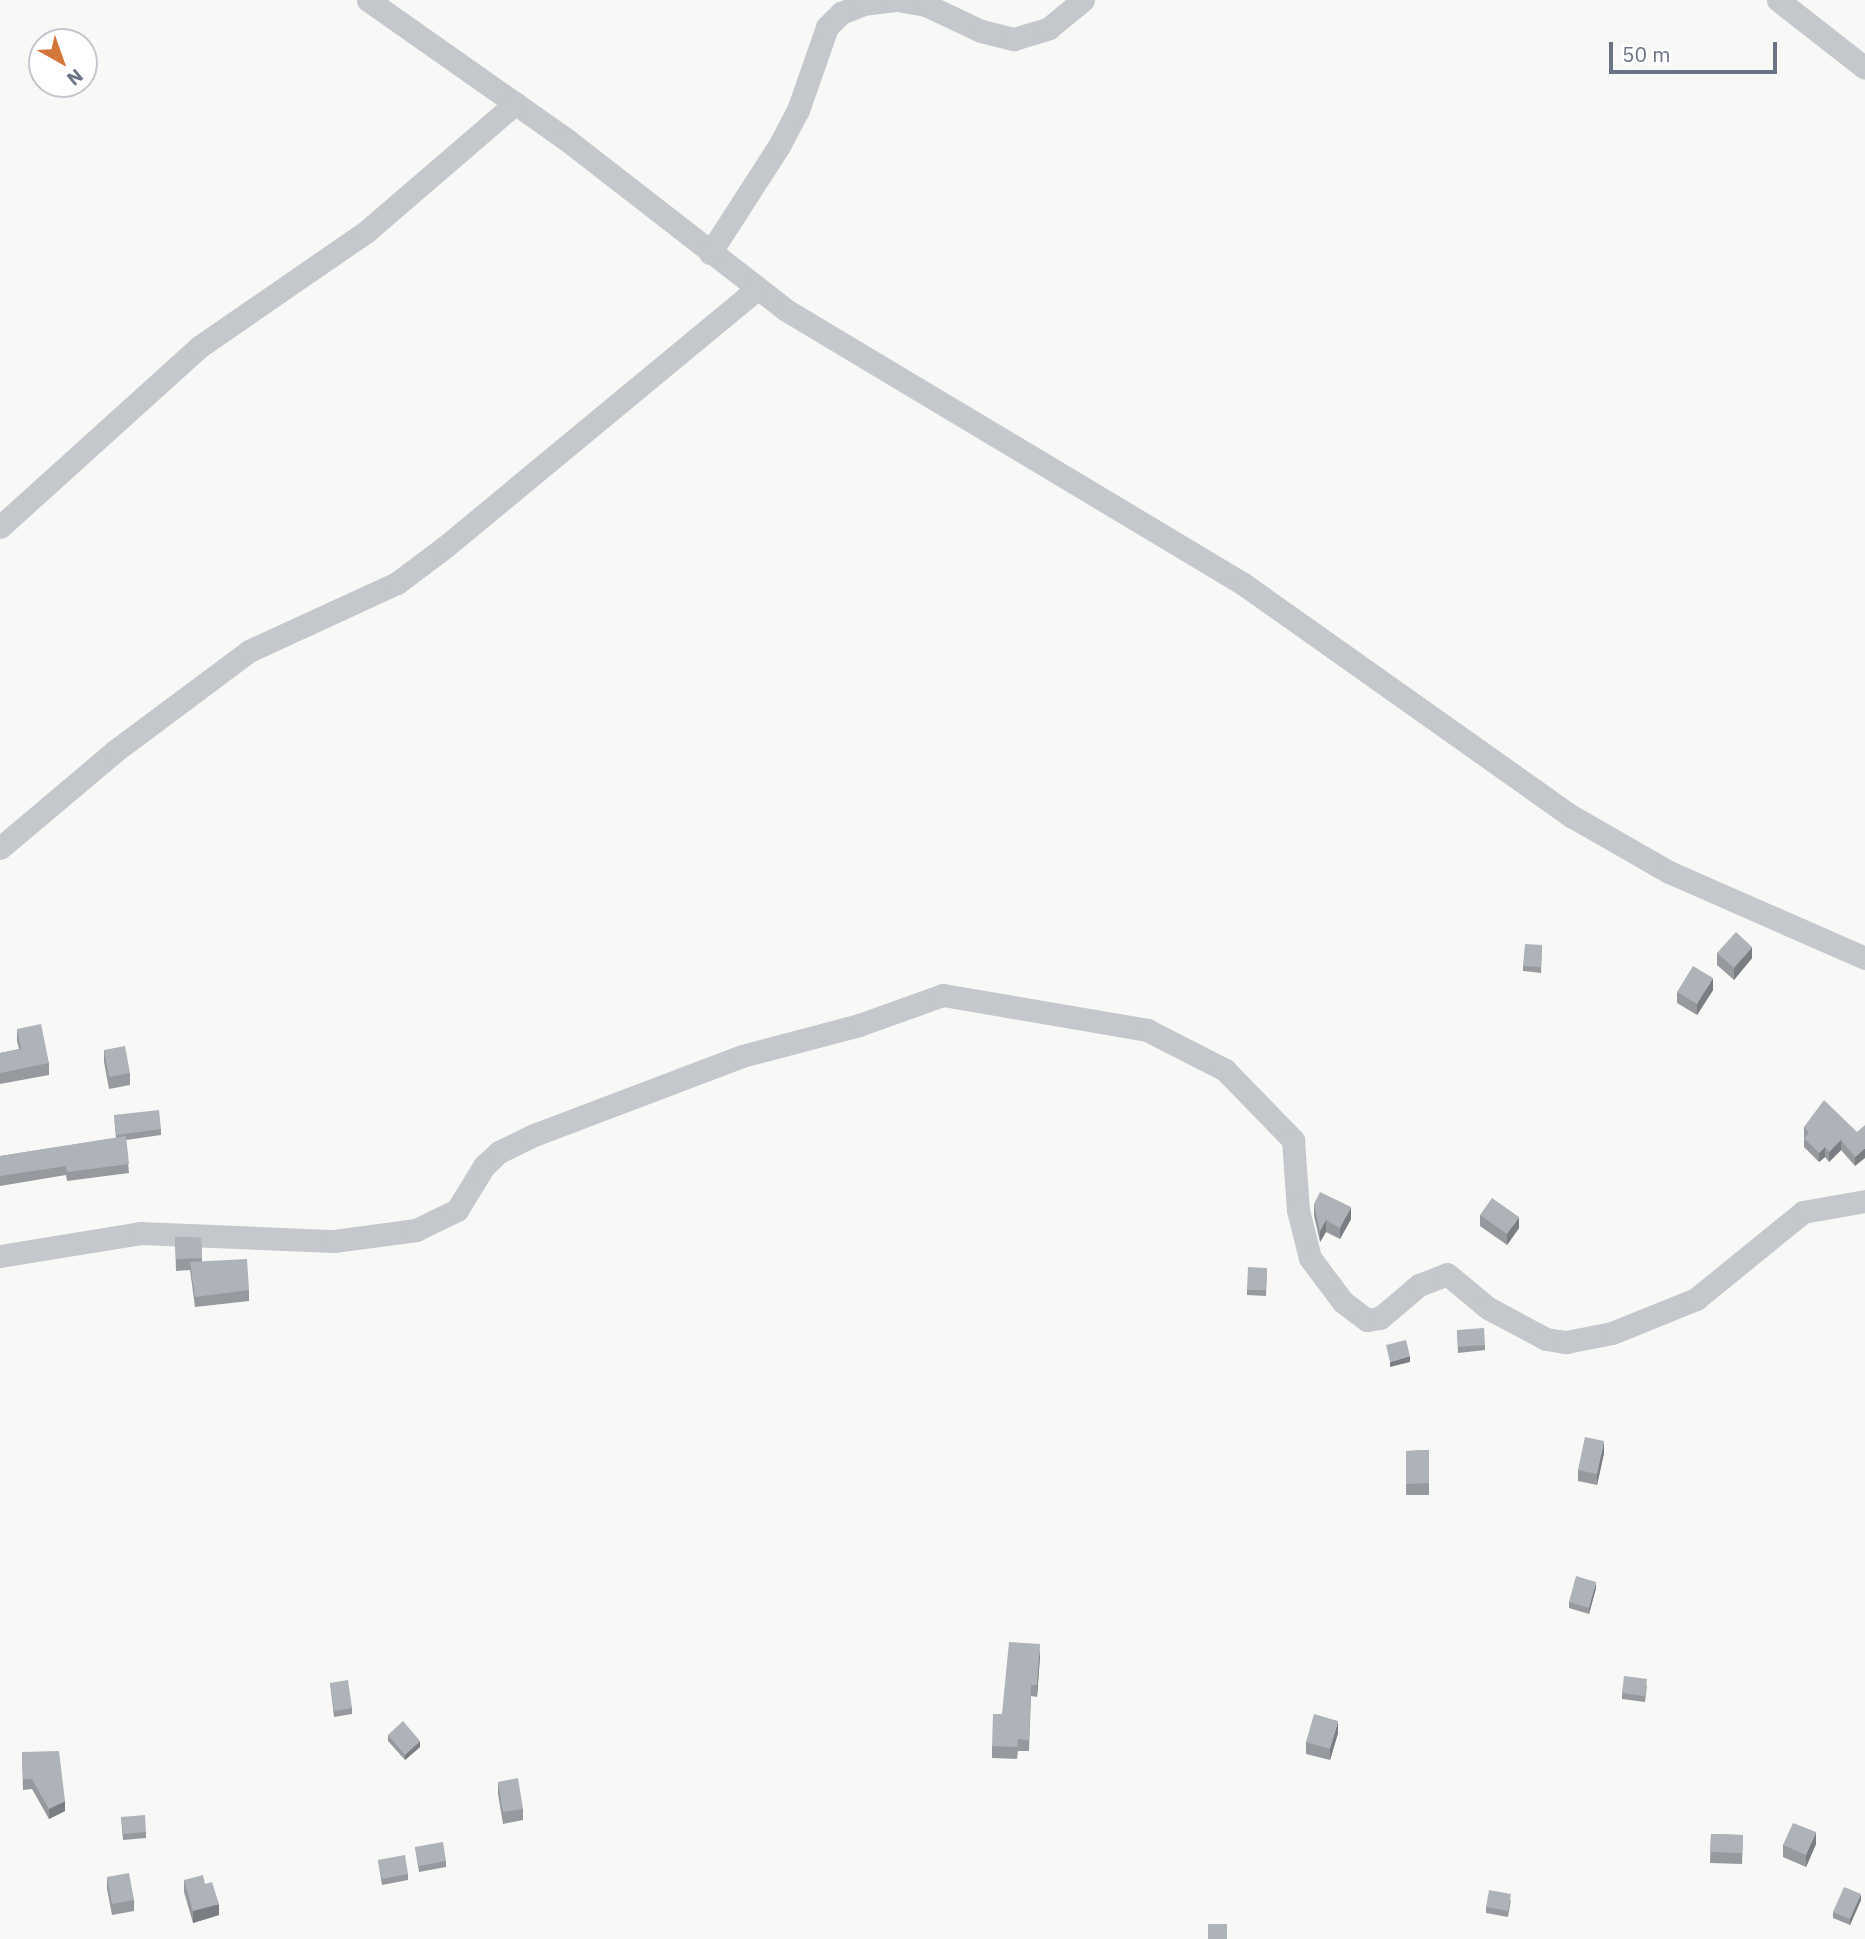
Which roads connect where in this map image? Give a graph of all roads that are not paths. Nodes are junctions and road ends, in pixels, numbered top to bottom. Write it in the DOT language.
graph roads {
  1 [pos="368,0"];
  2 [pos="1083,0"];
  3 [pos="1777,0"];
  4 [pos="1865,68"];
  5 [pos="516,103"];
  6 [pos="710,253"];
  7 [pos="756,290"];
  8 [pos="0,527"];
  9 [pos="0,848"];
  10 [pos="1865,958"];
  11 [pos="1865,1201"];
  12 [pos="0,1256"];
  1 -- 5 [label="street"];
  2 -- 6 [label="street"];
  3 -- 4 [label="street"];
  5 -- 6 [label="street"];
  5 -- 8 [label="street"];
  6 -- 7 [label="street"];
  7 -- 9 [label="street"];
  7 -- 10 [label="street"];
  11 -- 12 [label="street"];
}
